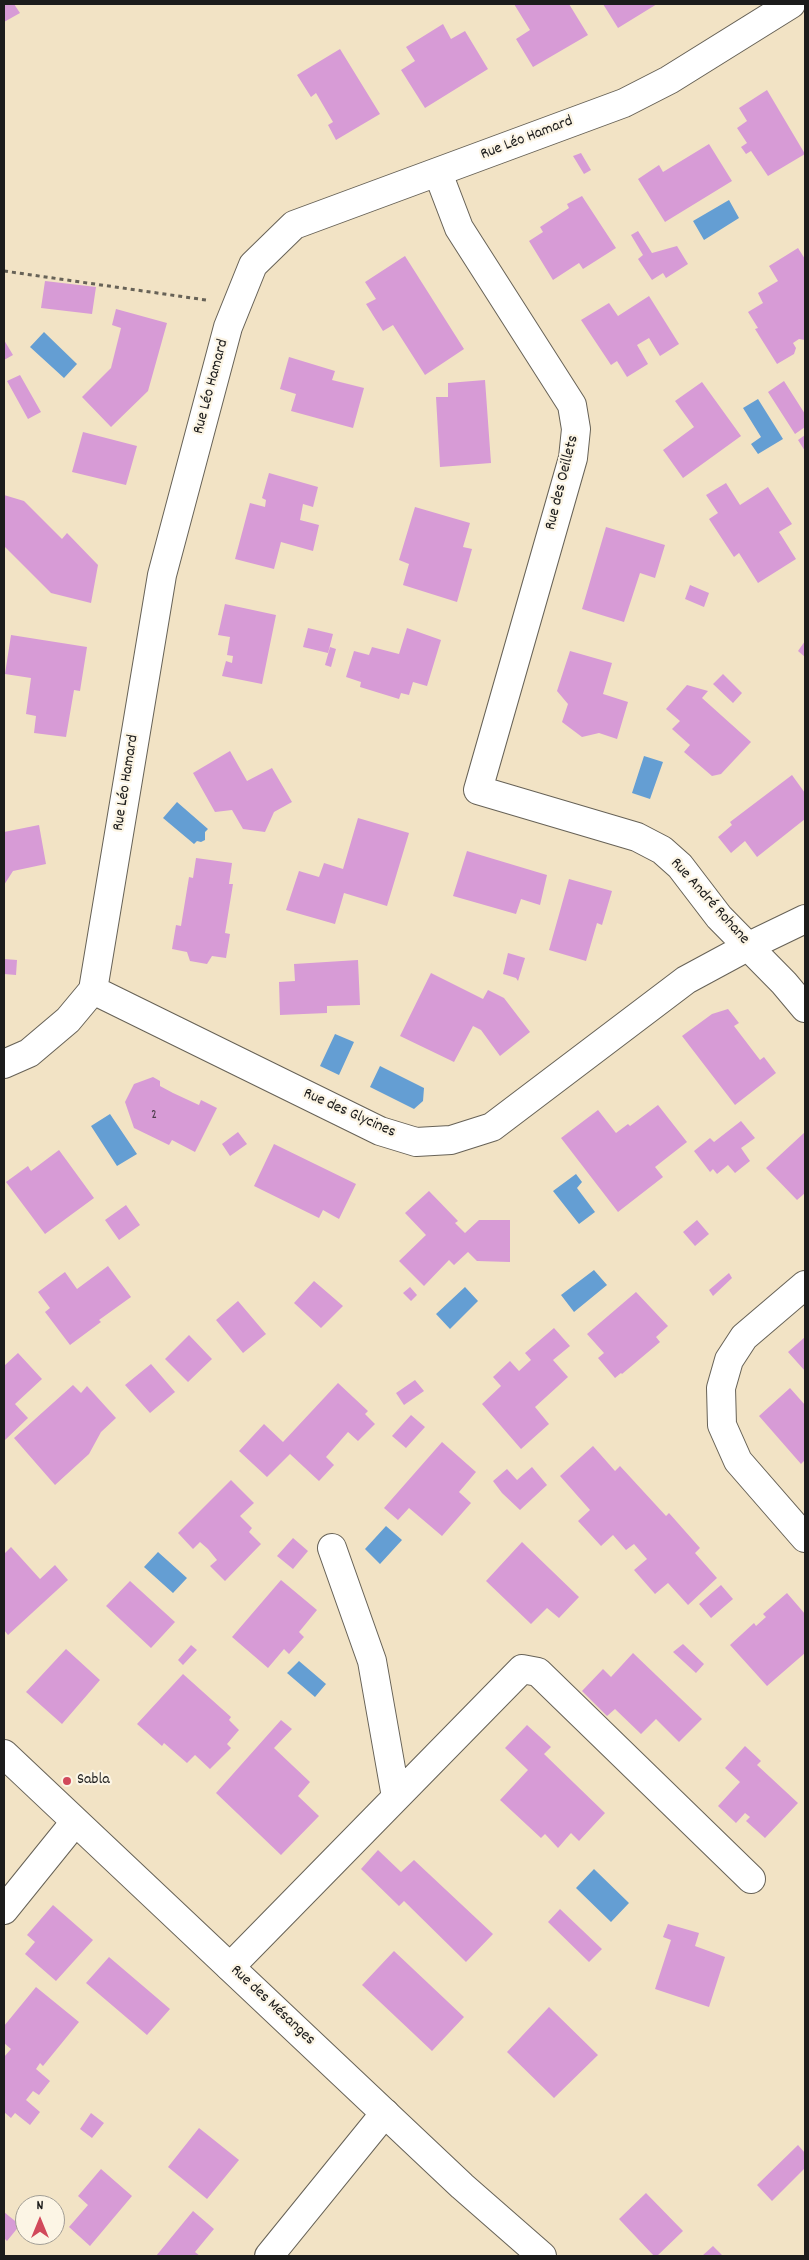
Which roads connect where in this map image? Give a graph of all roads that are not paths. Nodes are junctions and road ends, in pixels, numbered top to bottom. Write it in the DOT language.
graph roads {
  1 [pos="791,4"];
  2 [pos="438,173"];
  3 [pos="478,790"];
  4 [pos="805,919"];
  5 [pos="748,946"];
  6 [pos="93,990"];
  7 [pos="805,1008"];
  8 [pos="4,1064"];
  9 [pos="805,1285"];
  10 [pos="805,1538"];
  11 [pos="332,1548"];
  12 [pos="4,1754"];
  13 [pos="396,1797"];
  14 [pos="74,1822"];
  15 [pos="751,1879"];
  16 [pos="4,1910"];
  17 [pos="230,1967"];
  18 [pos="384,2113"];
  19 [pos="270,2256"];
  20 [pos="542,2256"];
  1 -- 2 [label="street, Rue Léo Hamard"];
  2 -- 3 [label="street, Rue des Oeillets"];
  2 -- 6 [label="street, Rue Léo Hamard"];
  3 -- 5 [label="street, Rue André Rohane"];
  4 -- 5 [label="street, Rue des Glycines"];
  5 -- 6 [label="street, Rue des Glycines"];
  5 -- 7 [label="street, Rue André Rohane"];
  6 -- 8 [label="street"];
  9 -- 10 [label="street"];
  11 -- 13 [label="street"];
  12 -- 14 [label="street, Rue des Mésanges"];
  13 -- 15 [label="street"];
  13 -- 17 [label="street"];
  14 -- 16 [label="street"];
  14 -- 17 [label="street, Rue des Mésanges"];
  17 -- 18 [label="street, Rue des Mésanges"];
  18 -- 19 [label="street"];
  18 -- 20 [label="street, Rue des Mésanges"];
}
